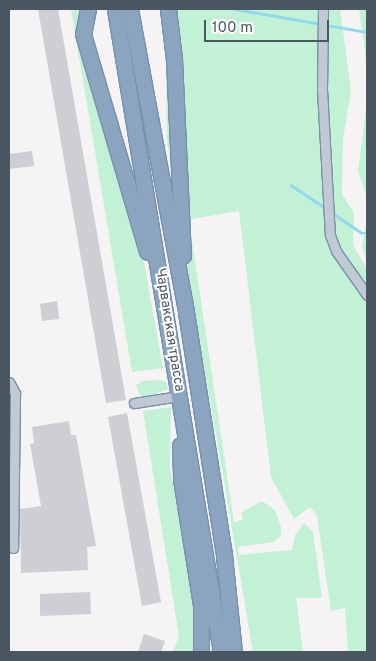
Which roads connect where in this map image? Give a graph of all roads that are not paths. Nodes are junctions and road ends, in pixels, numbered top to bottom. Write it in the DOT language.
graph roads {
  1 [pos="88,9"];
  2 [pos="115,9"];
  3 [pos="130,9"];
  4 [pos="168,9"];
  5 [pos="323,9"];
  6 [pos="367,295"];
  7 [pos="186,312"];
  8 [pos="166,315"];
  9 [pos="9,382"];
  10 [pos="179,396"];
  11 [pos="134,403"];
  12 [pos="13,548"];
  13 [pos="201,652"];
  14 [pos="221,652"];
  15 [pos="234,652"];
  1 -- 8 [label="highway"];
  2 -- 8 [label="highway, Чарвакская трасса"];
  3 -- 7 [label="highway, Чарвакская трасса"];
  4 -- 7 [label="highway"];
  5 -- 6 [label="street"];
  7 -- 15 [label="highway, Чарвакская трасса"];
  8 -- 10 [label="highway, Чарвакская трасса"];
  9 -- 12 [label="street"];
  10 -- 11 [label="street"];
  10 -- 13 [label="highway"];
  10 -- 14 [label="highway, Чарвакская трасса"];
}
